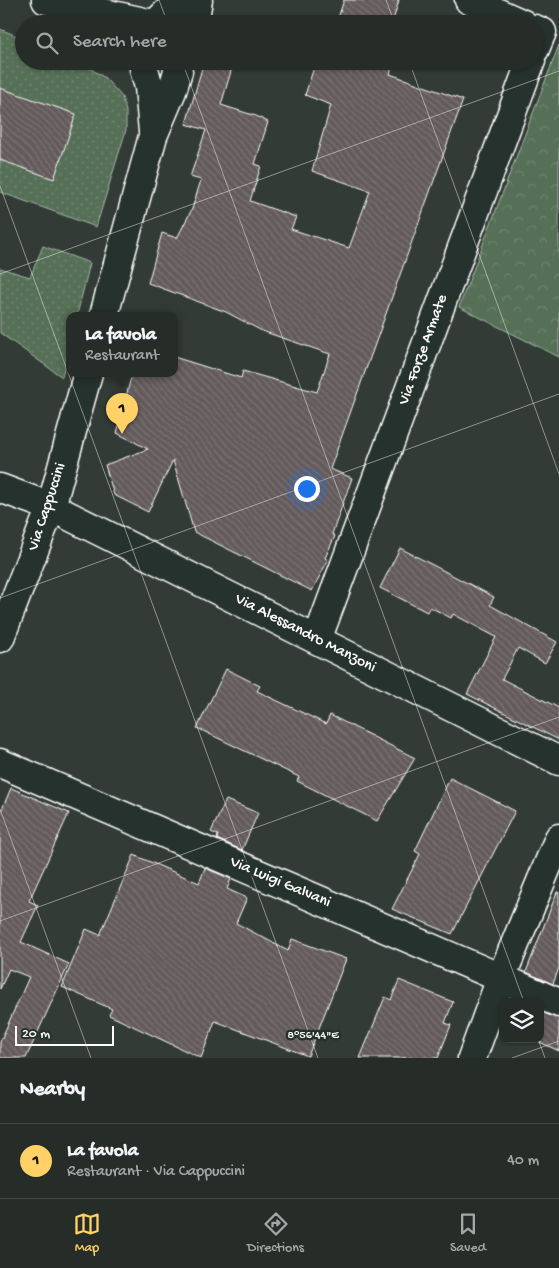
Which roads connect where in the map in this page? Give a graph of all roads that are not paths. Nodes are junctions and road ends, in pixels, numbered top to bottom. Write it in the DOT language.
graph roads {
  1 [pos="45,0"];
  2 [pos="180,0"];
  3 [pos="198,0"];
  4 [pos="469,0"];
  5 [pos="68,15"];
  6 [pos="113,15"];
  7 [pos="164,15"];
  8 [pos="196,15"];
  9 [pos="503,15"];
  10 [pos="142,70"];
  11 [pos="150,70"];
  12 [pos="174,70"];
  13 [pos="180,70"];
  14 [pos="528,70"];
  15 [pos="153,136"];
  16 [pos="105,312"];
  17 [pos="87,377"];
  18 [pos="0,488"];
  19 [pos="51,506"];
  20 [pos="0,638"];
  21 [pos="317,640"];
  22 [pos="559,761"];
  23 [pos="0,763"];
  24 [pos="559,838"];
  25 [pos="501,978"];
  26 [pos="559,1003"];
  27 [pos="472,1058"];
  1 -- 5 [label="street"];
  1 -- 6 [label="street"];
  2 -- 7 [label="street"];
  3 -- 8 [label="street"];
  4 -- 9 [label="street"];
  10 -- 15 [label="street"];
  11 -- 12 [label="street"];
  13 -- 15 [label="street"];
  14 -- 21 [label="street, Via Forze Armate"];
  15 -- 16 [label="street"];
  17 -- 19 [label="street, Via Cappuccini"];
  18 -- 19 [label="street, Via Alessandro Manzoni"];
  19 -- 20 [label="street, Via Cappuccini"];
  19 -- 21 [label="street, Via Alessandro Manzoni"];
  21 -- 22 [label="street, Via Alessandro Manzoni"];
  23 -- 25 [label="street, Via Luigi Galvani"];
  24 -- 25 [label="street"];
  25 -- 26 [label="street, Via Luigi Galvani"];
  25 -- 27 [label="street"];
}
